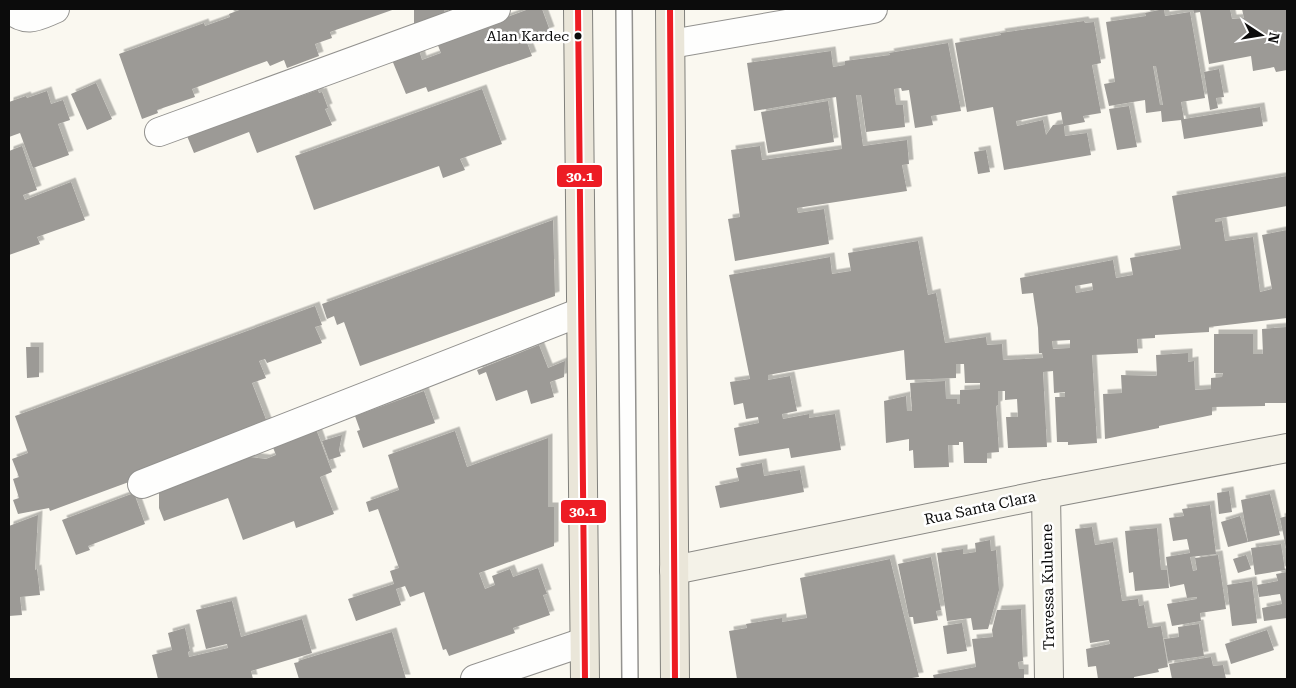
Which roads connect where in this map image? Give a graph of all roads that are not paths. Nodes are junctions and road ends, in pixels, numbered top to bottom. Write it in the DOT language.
graph roads {
  1 [pos="10,9"];
  2 [pos="55,9"];
  3 [pos="496,9"];
  4 [pos="578,9"];
  5 [pos="624,9"];
  6 [pos="670,9"];
  7 [pos="873,9"];
  8 [pos="671,44"];
  9 [pos="159,132"];
  10 [pos="581,312"];
  11 [pos="1287,448"];
  12 [pos="142,484"];
  13 [pos="1046,494"];
  14 [pos="674,570"];
  15 [pos="584,642"];
  16 [pos="475,679"];
  17 [pos="585,679"];
  18 [pos="630,679"];
  19 [pos="675,679"];
  20 [pos="1049,679"];
  1 -- 2 [label="street"];
  3 -- 9 [label="street"];
  4 -- 10 [label="main road"];
  5 -- 18 [label="lane"];
  6 -- 8 [label="main road"];
  7 -- 8 [label="street"];
  8 -- 14 [label="main road"];
  10 -- 12 [label="street"];
  10 -- 15 [label="main road"];
  11 -- 13 [label="street, Rua Santa Clara"];
  13 -- 14 [label="street, Rua Santa Clara"];
  13 -- 20 [label="street, Travessa Kuluene"];
  14 -- 19 [label="main road"];
  15 -- 16 [label="street"];
  15 -- 17 [label="main road"];
}
